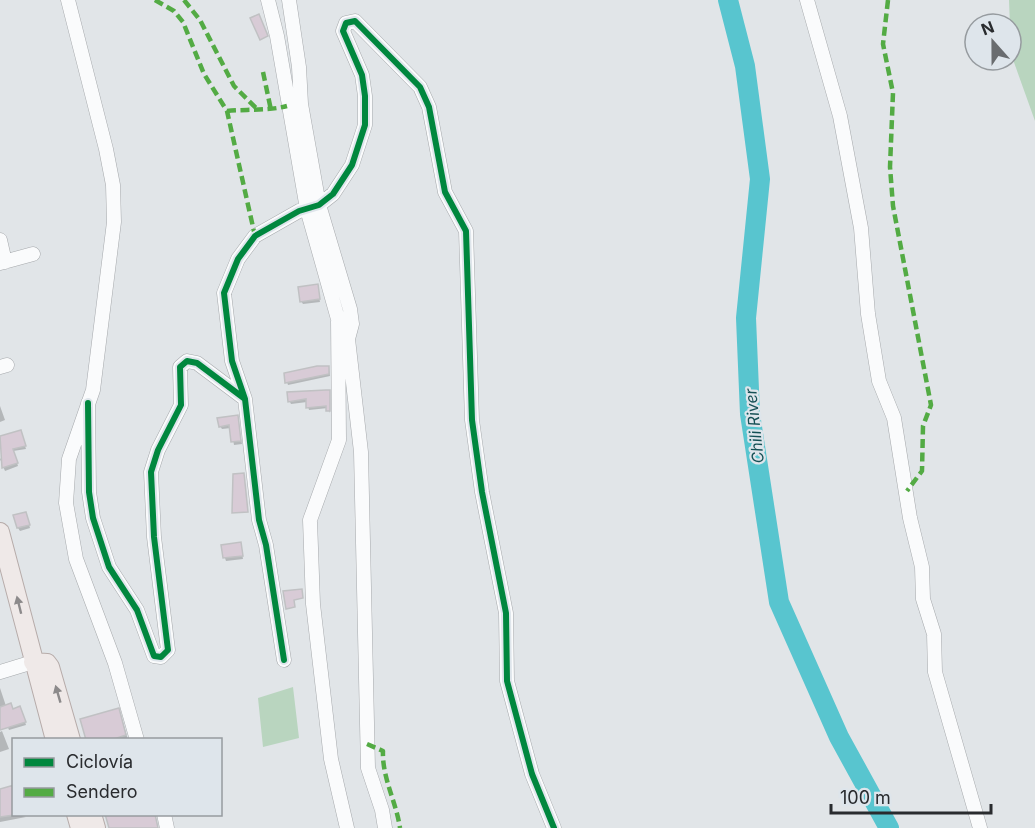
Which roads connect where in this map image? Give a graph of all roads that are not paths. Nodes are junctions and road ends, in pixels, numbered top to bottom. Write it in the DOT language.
graph roads {
  1 [pos="68,0"];
  2 [pos="267,0"];
  3 [pos="289,0"];
  4 [pos="807,0"];
  5 [pos="313,207"];
  6 [pos="0,240"];
  7 [pos="33,254"];
  8 [pos="3,262"];
  9 [pos="244,399"];
  10 [pos="88,403"];
  11 [pos="0,532"];
  12 [pos="284,660"];
  13 [pos="33,662"];
  14 [pos="0,672"];
  15 [pos="54,738"];
  16 [pos="70,738"];
  17 [pos="136,738"];
  18 [pos="347,828"];
  19 [pos="385,828"];
  20 [pos="554,828"];
  21 [pos="980,828"];
  1 -- 10 [label="street"];
  2 -- 5 [label="street"];
  3 -- 5 [label="street"];
  4 -- 21 [label="street"];
  5 -- 9 [label="street"];
  5 -- 18 [label="street"];
  5 -- 19 [label="street"];
  5 -- 20 [label="street"];
  6 -- 8 [label="street"];
  7 -- 8 [label="street"];
  9 -- 10 [label="street"];
  9 -- 12 [label="street"];
  10 -- 17 [label="street"];
  13 -- 11 [label="main road, one-way"];
  13 -- 14 [label="street"];
  13 -- 15 [label="main road"];
  16 -- 13 [label="main road, one-way"];
}
